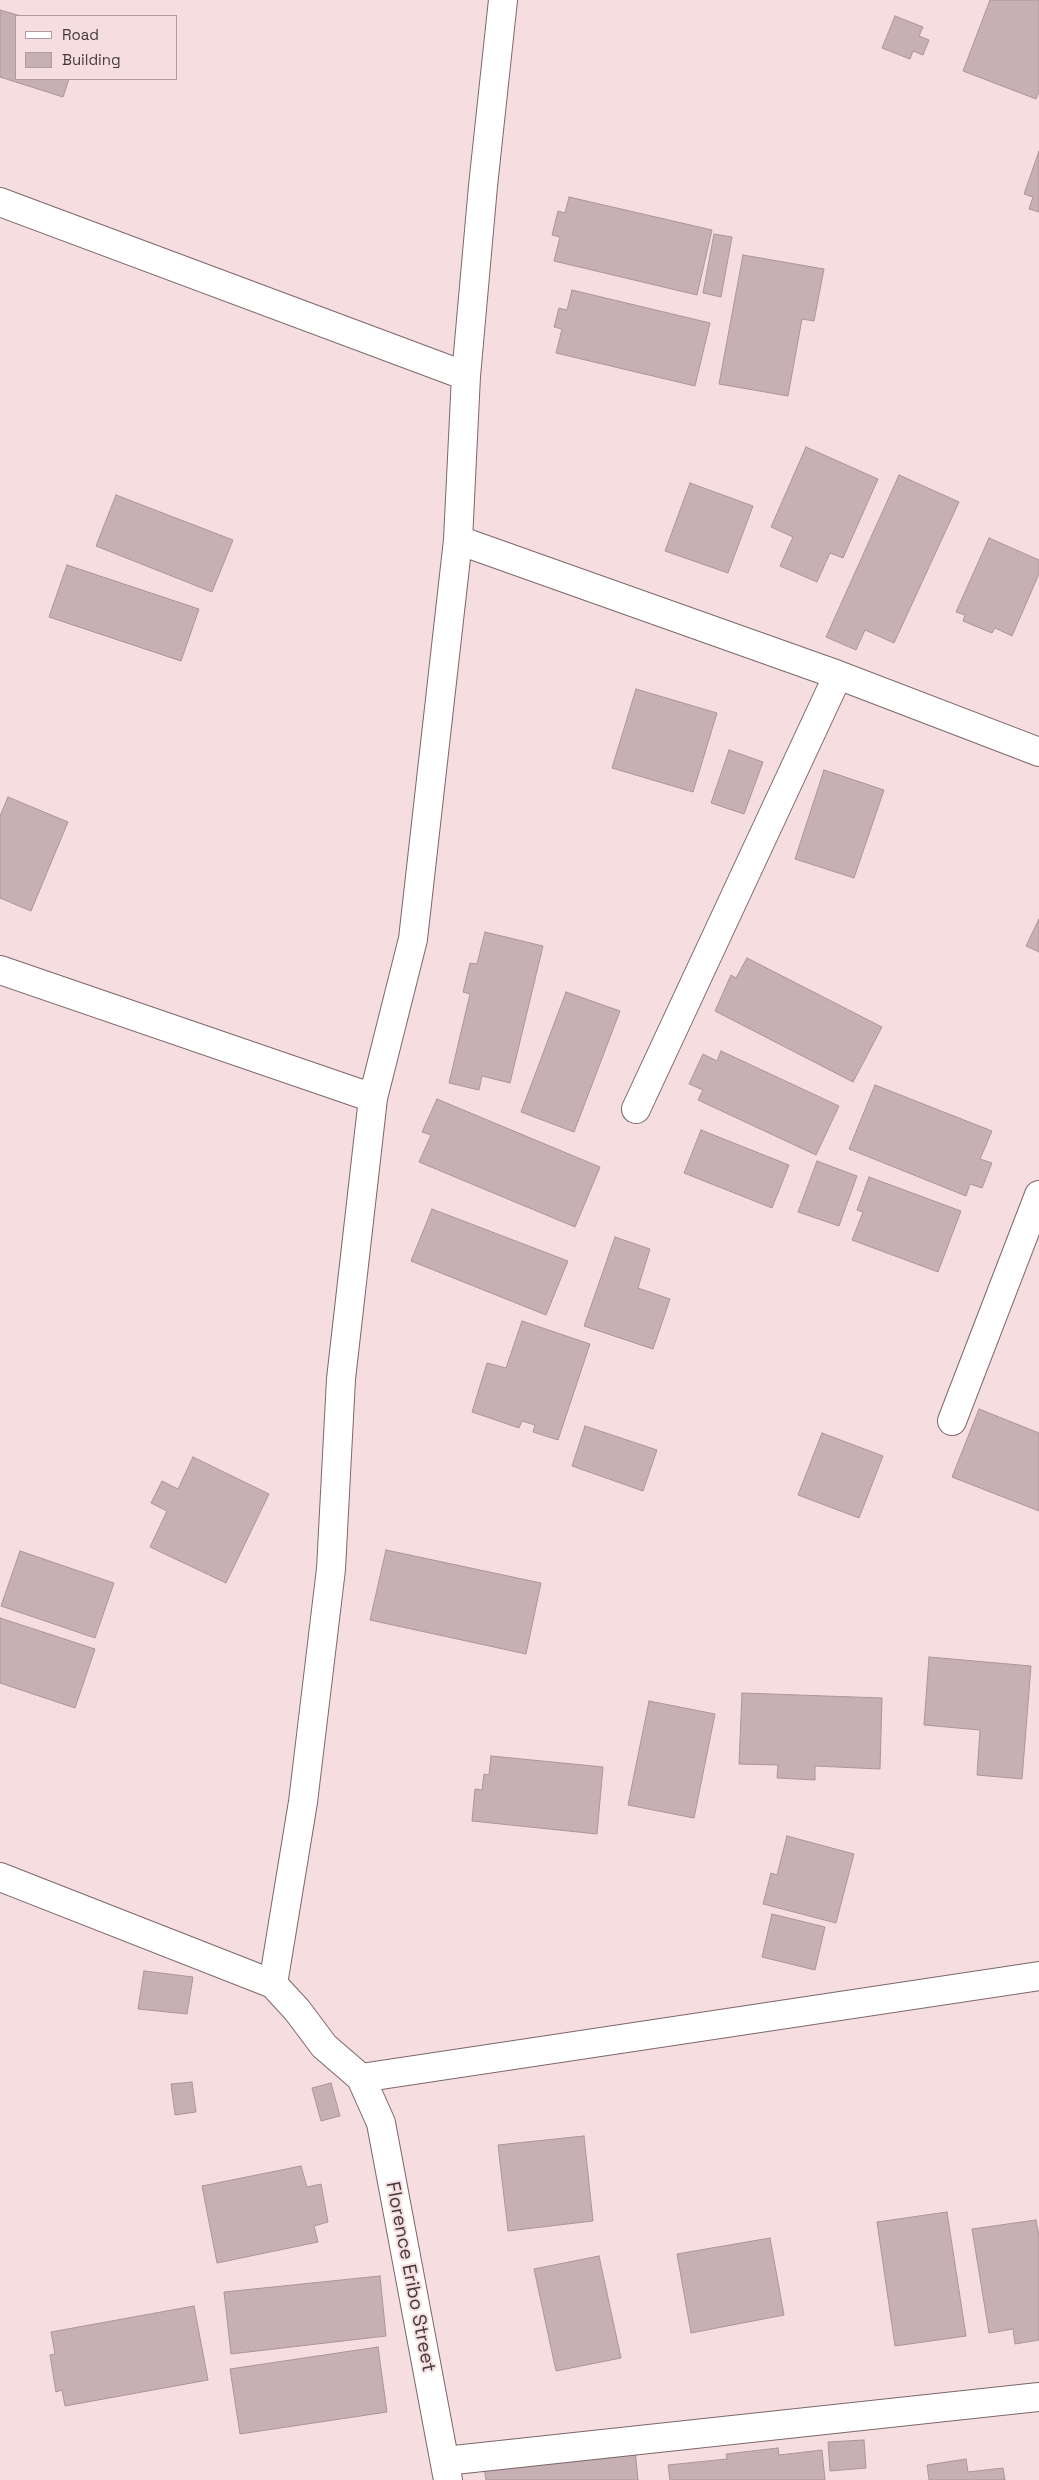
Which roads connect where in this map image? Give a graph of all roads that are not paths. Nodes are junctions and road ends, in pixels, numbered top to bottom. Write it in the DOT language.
graph roads {
  1 [pos="503,0"];
  2 [pos="0,202"];
  3 [pos="466,376"];
  4 [pos="458,540"];
  5 [pos="838,675"];
  6 [pos="1039,752"];
  7 [pos="0,970"];
  8 [pos="373,1098"];
  9 [pos="636,1109"];
  10 [pos="1039,1195"];
  11 [pos="952,1421"];
  12 [pos="0,1877"];
  13 [pos="1039,1976"];
  14 [pos="274,1984"];
  15 [pos="361,2078"];
  16 [pos="1039,2397"];
  17 [pos="447,2470"];
  1 -- 3 [label="street"];
  2 -- 3 [label="street"];
  3 -- 4 [label="street"];
  4 -- 5 [label="street"];
  4 -- 8 [label="street"];
  5 -- 6 [label="street"];
  5 -- 9 [label="street"];
  7 -- 8 [label="street"];
  8 -- 14 [label="street"];
  10 -- 11 [label="street"];
  12 -- 14 [label="street"];
  13 -- 15 [label="street"];
  14 -- 15 [label="street"];
  15 -- 17 [label="street, Florence Eribo Street"];
  16 -- 17 [label="street"];
}
